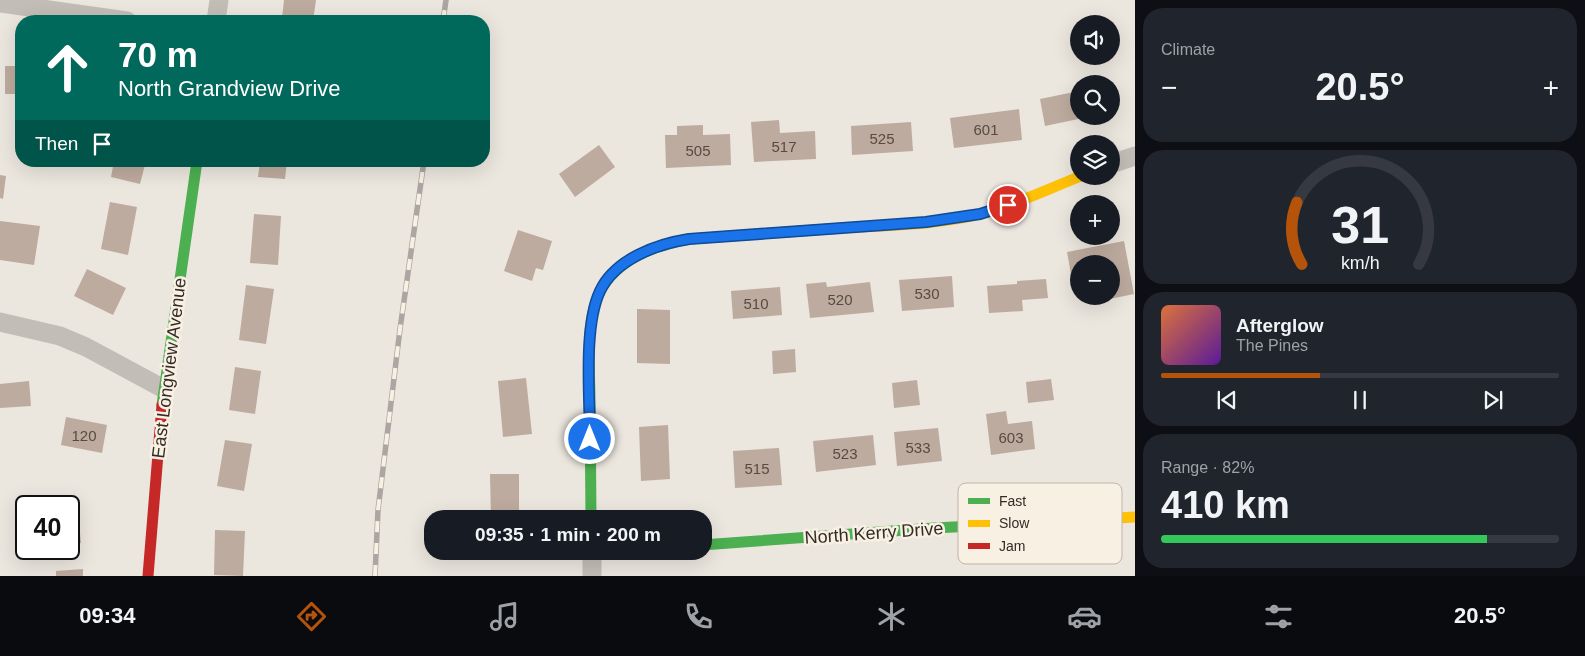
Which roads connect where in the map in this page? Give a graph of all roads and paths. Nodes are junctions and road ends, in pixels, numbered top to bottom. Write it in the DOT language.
graph roads {
  1 [pos="218,0"];
  2 [pos="0,3"];
  3 [pos="85,15"];
  4 [pos="217,15"];
  5 [pos="1135,156"];
  6 [pos="1120,161"];
  7 [pos="196,167"];
  8 [pos="1070,181"];
  9 [pos="0,322"];
  10 [pos="164,389"];
  11 [pos="591,510"];
  12 [pos="1135,517"];
  13 [pos="1122,518"];
  14 [pos="958,527"];
  15 [pos="712,544"];
  16 [pos="593,560"];
  17 [pos="148,576"];
  18 [pos="592,576"];
  1 -- 4 [label="street"];
  2 -- 3 [label="street"];
  5 -- 6 [label="street"];
  7 -- 10 [label="street, East Longview Avenue"];
  8 -- 11 [label="street"];
  9 -- 10 [label="street"];
  10 -- 17 [label="street, East Longview Avenue"];
  12 -- 13 [label="street, North Kerry Drive"];
  14 -- 15 [label="street, North Kerry Drive"];
  16 -- 18 [label="street"];
}
